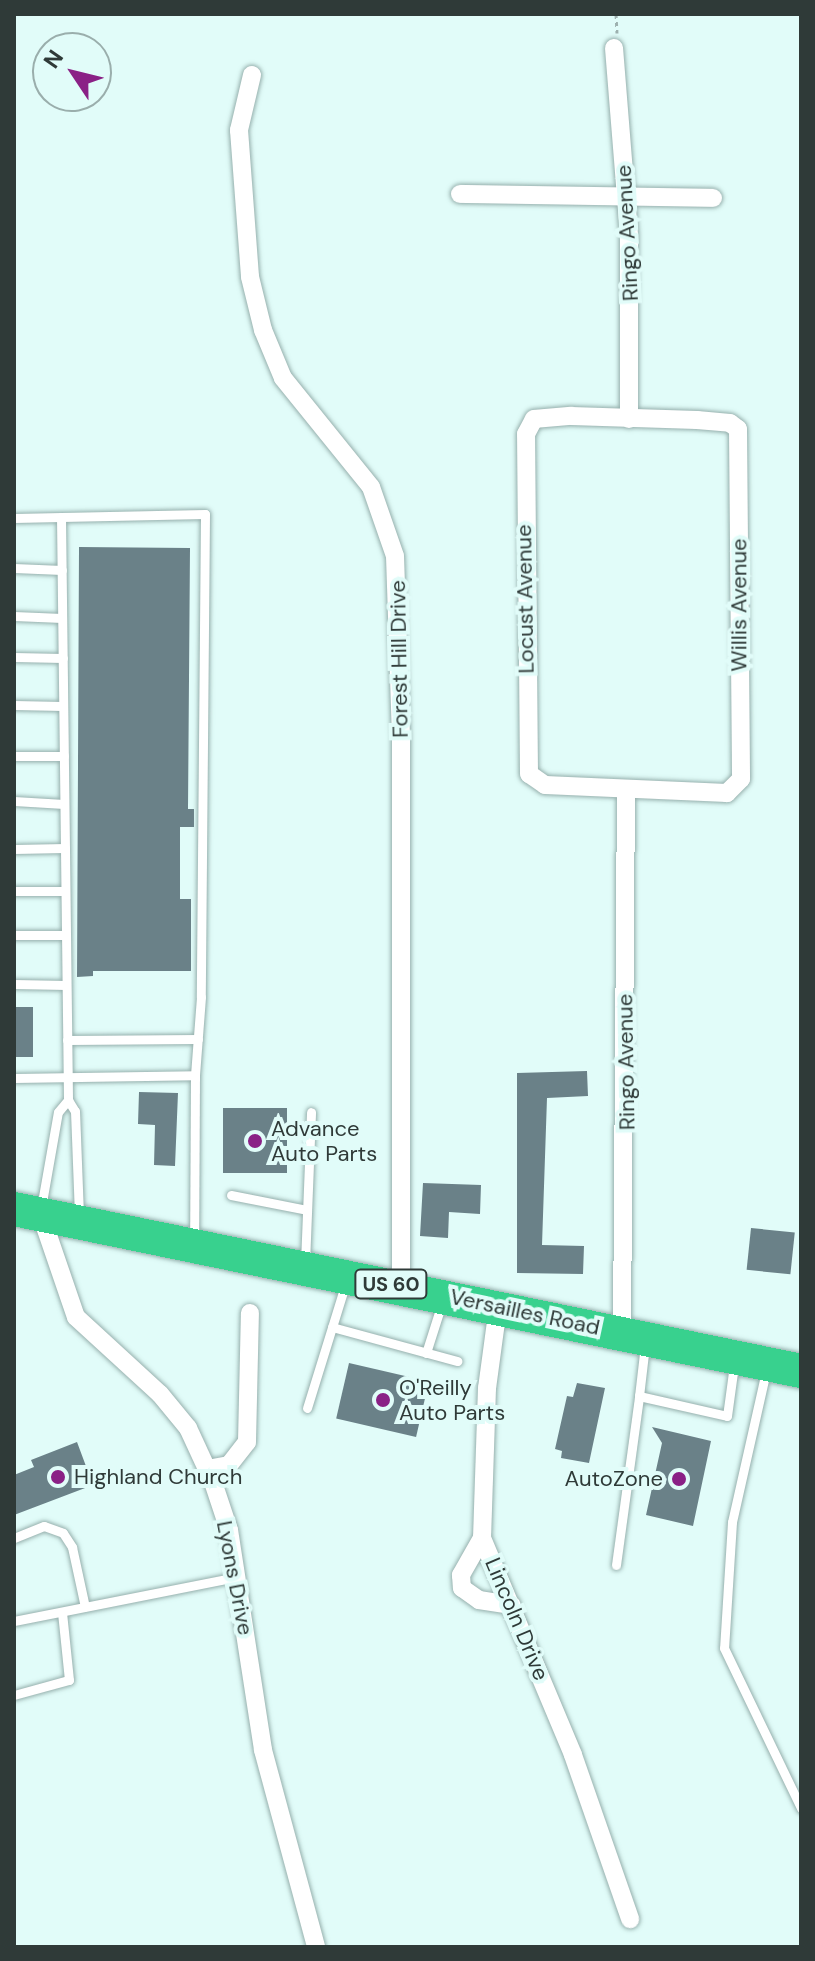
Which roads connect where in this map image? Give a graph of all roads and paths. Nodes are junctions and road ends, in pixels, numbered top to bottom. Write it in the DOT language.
graph roads {
  1 [pos="614,48"];
  2 [pos="252,75"];
  3 [pos="460,194"];
  4 [pos="713,198"];
  5 [pos="627,200"];
  6 [pos="629,419"];
  7 [pos="61,517"];
  8 [pos="14,518"];
  9 [pos="14,568"];
  10 [pos="62,570"];
  11 [pos="14,616"];
  12 [pos="62,618"];
  13 [pos="14,657"];
  14 [pos="63,658"];
  15 [pos="14,705"];
  16 [pos="63,706"];
  17 [pos="14,756"];
  18 [pos="64,756"];
  19 [pos="626,791"];
  20 [pos="14,801"];
  21 [pos="64,804"];
  22 [pos="65,848"];
  23 [pos="14,849"];
  24 [pos="14,891"];
  25 [pos="65,891"];
  26 [pos="14,935"];
  27 [pos="66,935"];
  28 [pos="14,984"];
  29 [pos="66,985"];
  30 [pos="198,1039"];
  31 [pos="67,1040"];
  32 [pos="195,1075"];
  33 [pos="67,1077"];
  34 [pos="14,1078"];
  35 [pos="68,1100"];
  36 [pos="311,1112"];
  37 [pos="231,1195"];
  38 [pos="307,1210"];
  39 [pos="27,1211"];
  40 [pos="79,1220"];
  41 [pos="194,1244"];
  42 [pos="305,1266"];
  43 [pos="348,1275"];
  44 [pos="401,1286"];
  45 [pos="445,1296"];
  46 [pos="498,1307"];
  47 [pos="250,1313"];
  48 [pos="332,1327"];
  49 [pos="634,1335"];
  50 [pos="426,1353"];
  51 [pos="735,1357"];
  52 [pos="457,1361"];
  53 [pos="768,1364"];
  54 [pos="801,1371"];
  55 [pos="639,1396"];
  56 [pos="307,1408"];
  57 [pos="207,1469"];
  58 [pos="14,1538"];
  59 [pos="482,1538"];
  60 [pos="616,1565"];
  61 [pos="236,1577"];
  62 [pos="512,1605"];
  63 [pos="85,1607"];
  64 [pos="62,1612"];
  65 [pos="14,1621"];
  66 [pos="14,1695"];
  67 [pos="801,1808"];
  68 [pos="630,1919"];
  69 [pos="316,1947"];
  1 -- 5 [label="street, Ringo Avenue"];
  2 -- 44 [label="street, Forest Hill Drive"];
  3 -- 5 [label="street"];
  4 -- 5 [label="street"];
  5 -- 6 [label="street, Ringo Avenue"];
  6 -- 19 [label="street, Locust Avenue"];
  6 -- 19 [label="street, Willis Avenue"];
  7 -- 8 [label="lane"];
  7 -- 10 [label="lane"];
  7 -- 30 [label="lane"];
  9 -- 10 [label="lane"];
  10 -- 12 [label="lane"];
  11 -- 12 [label="lane"];
  12 -- 14 [label="lane"];
  13 -- 14 [label="lane"];
  14 -- 16 [label="lane"];
  15 -- 16 [label="lane"];
  16 -- 18 [label="lane"];
  17 -- 18 [label="lane"];
  18 -- 21 [label="lane"];
  19 -- 49 [label="street, Ringo Avenue"];
  20 -- 21 [label="lane"];
  21 -- 22 [label="lane"];
  22 -- 23 [label="lane"];
  22 -- 25 [label="lane"];
  24 -- 25 [label="lane"];
  25 -- 27 [label="lane"];
  26 -- 27 [label="lane"];
  27 -- 29 [label="lane"];
  28 -- 29 [label="lane"];
  29 -- 31 [label="lane"];
  30 -- 31 [label="lane"];
  30 -- 32 [label="lane"];
  31 -- 33 [label="lane"];
  32 -- 33 [label="lane"];
  32 -- 41 [label="lane"];
  33 -- 34 [label="lane"];
  33 -- 35 [label="lane"];
  35 -- 39 [label="lane"];
  35 -- 40 [label="lane"];
  36 -- 38 [label="lane"];
  37 -- 38 [label="lane"];
  38 -- 42 [label="lane"];
  39 -- 40 [label="highway, Versailles Road / US 60"];
  39 -- 57 [label="street, Lyons Drive"];
  40 -- 41 [label="highway, Versailles Road / US 60"];
  41 -- 42 [label="highway, Versailles Road / US 60"];
  42 -- 43 [label="highway, Versailles Road / US 60"];
  43 -- 44 [label="highway, Versailles Road / US 60"];
  43 -- 48 [label="lane"];
  44 -- 45 [label="highway, Versailles Road / US 60"];
  45 -- 46 [label="highway, Versailles Road / US 60"];
  45 -- 50 [label="lane"];
  46 -- 49 [label="highway, Versailles Road / US 60"];
  46 -- 59 [label="street, Lincoln Drive"];
  47 -- 57 [label="street"];
  48 -- 50 [label="lane"];
  48 -- 56 [label="lane"];
  49 -- 51 [label="highway, Versailles Road / US 60"];
  49 -- 55 [label="lane"];
  50 -- 52 [label="lane"];
  51 -- 53 [label="highway, Versailles Road / US 60"];
  51 -- 55 [label="lane"];
  53 -- 54 [label="highway, Versailles Road / US 60"];
  53 -- 67 [label="lane"];
  55 -- 60 [label="lane"];
  57 -- 61 [label="street, Lyons Drive"];
  58 -- 63 [label="lane"];
  59 -- 62 [label="street, Lincoln Drive"];
  59 -- 62 [label="street"];
  61 -- 63 [label="lane"];
  61 -- 69 [label="street, Lyons Drive"];
  62 -- 68 [label="street, Lincoln Drive"];
  63 -- 64 [label="lane"];
  64 -- 65 [label="lane"];
  64 -- 66 [label="lane"];
}
